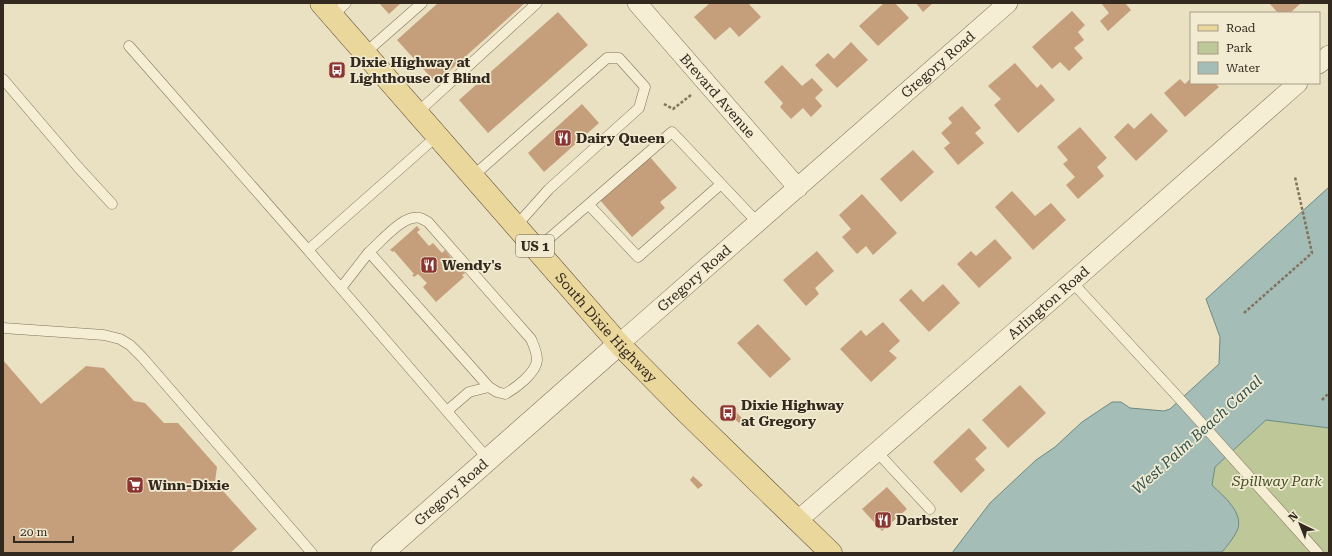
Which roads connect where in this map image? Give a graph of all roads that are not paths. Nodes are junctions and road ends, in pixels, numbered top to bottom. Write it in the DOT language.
graph roads {
  1 [pos="422,3"];
  2 [pos="537,3"];
  3 [pos="1008,3"];
  4 [pos="641,4"];
  5 [pos="333,7"];
  6 [pos="128,46"];
  7 [pos="365,54"];
  8 [pos="1329,55"];
  9 [pos="1320,63"];
  10 [pos="3,79"];
  11 [pos="1297,84"];
  12 [pos="417,113"];
  13 [pos="437,136"];
  14 [pos="473,176"];
  15 [pos="721,184"];
  16 [pos="798,188"];
  17 [pos="112,204"];
  18 [pos="589,205"];
  19 [pos="758,223"];
  20 [pos="516,226"];
  21 [pos="537,249"];
  22 [pos="308,250"];
  23 [pos="369,252"];
  24 [pos="1072,282"];
  25 [pos="341,288"];
  26 [pos="3,328"];
  27 [pos="619,344"];
  28 [pos="489,388"];
  29 [pos="448,411"];
  30 [pos="877,452"];
  31 [pos="488,459"];
  32 [pos="930,509"];
  33 [pos="798,520"];
  34 [pos="312,553"];
  35 [pos="382,553"];
  36 [pos="831,553"];
  37 [pos="1318,553"];
  1 -- 7 [label="lane"];
  2 -- 12 [label="lane"];
  3 -- 16 [label="street, Gregory Road"];
  4 -- 16 [label="street, Brevard Avenue"];
  5 -- 7 [label="main road, South Dixie Highway / US 1"];
  6 -- 22 [label="lane"];
  7 -- 12 [label="main road, South Dixie Highway / US 1"];
  8 -- 9 [label="street"];
  10 -- 17 [label="lane"];
  11 -- 24 [label="street, Arlington Road"];
  12 -- 13 [label="main road, South Dixie Highway / US 1"];
  13 -- 14 [label="main road, South Dixie Highway / US 1"];
  13 -- 22 [label="lane"];
  14 -- 20 [label="main road, South Dixie Highway / US 1"];
  14 -- 20 [label="lane"];
  15 -- 18 [label="lane"];
  15 -- 18 [label="lane"];
  15 -- 19 [label="lane"];
  16 -- 19 [label="street, Gregory Road"];
  18 -- 21 [label="lane"];
  19 -- 27 [label="street, Gregory Road"];
  20 -- 21 [label="main road, South Dixie Highway / US 1"];
  21 -- 27 [label="main road, South Dixie Highway / US 1"];
  22 -- 25 [label="lane"];
  23 -- 25 [label="lane"];
  23 -- 28 [label="lane"];
  23 -- 28 [label="lane"];
  24 -- 30 [label="street, Arlington Road"];
  24 -- 37 [label="lane"];
  25 -- 29 [label="lane"];
  26 -- 34 [label="lane"];
  27 -- 31 [label="street, Gregory Road"];
  27 -- 33 [label="main road, South Dixie Highway / US 1"];
  28 -- 29 [label="lane"];
  29 -- 31 [label="lane"];
  30 -- 32 [label="lane"];
  30 -- 33 [label="street, Arlington Road"];
  31 -- 35 [label="street, Gregory Road"];
  33 -- 36 [label="main road, US 1"];
}
